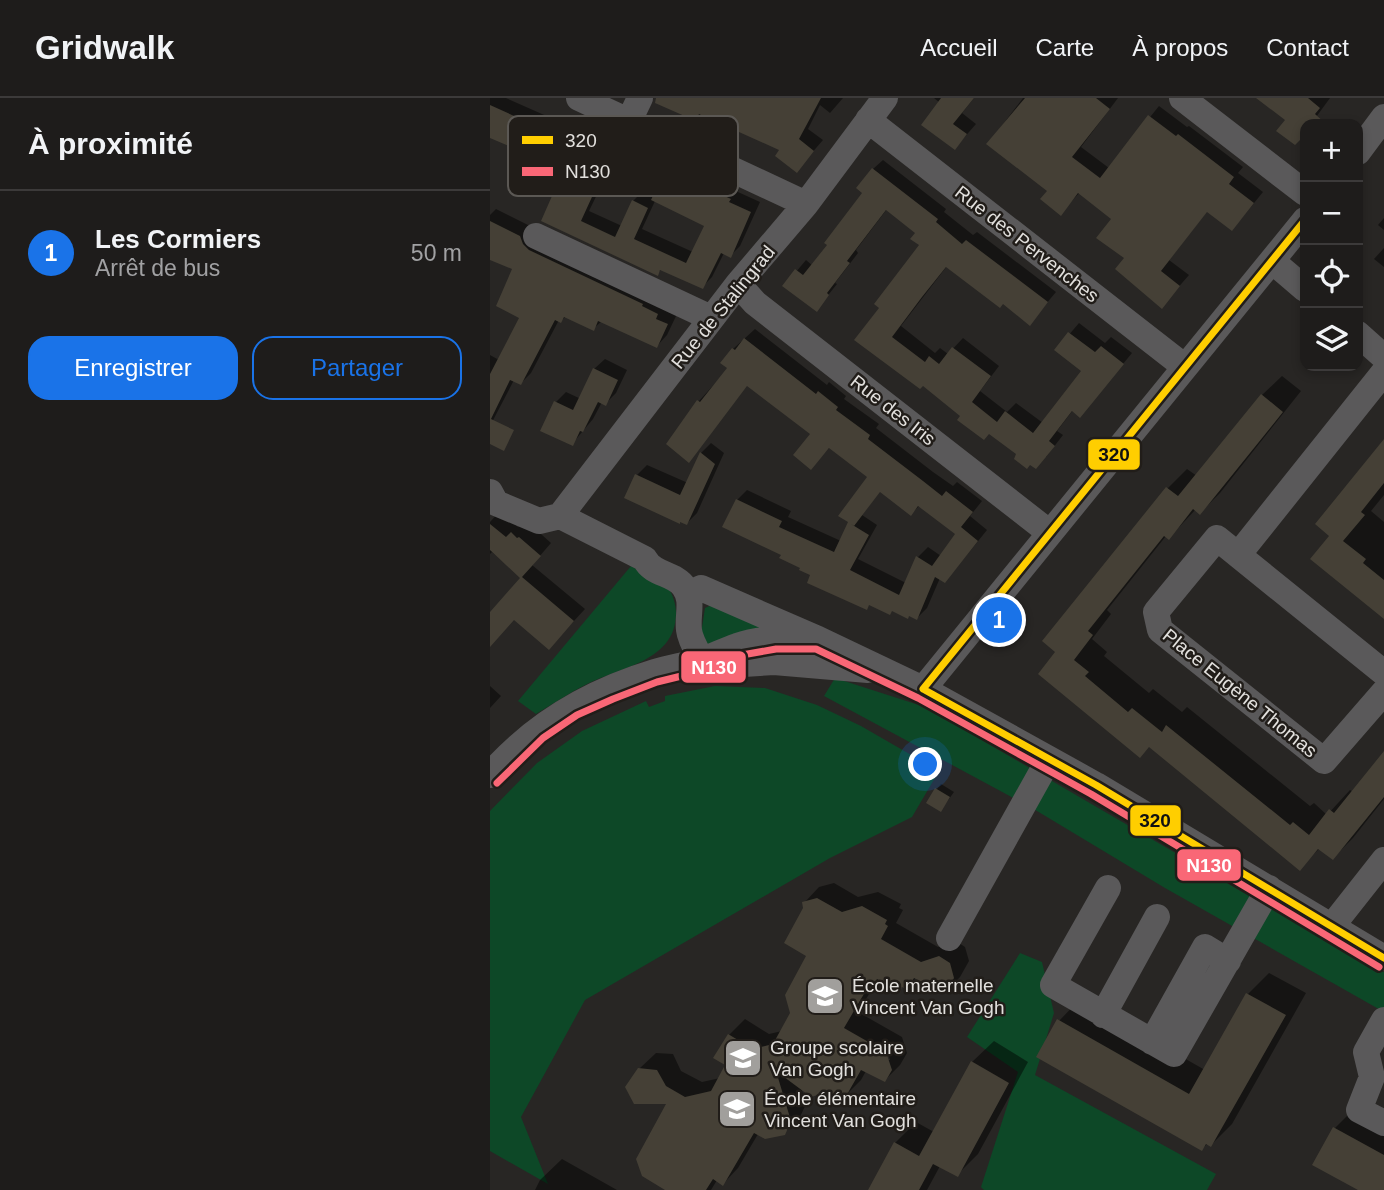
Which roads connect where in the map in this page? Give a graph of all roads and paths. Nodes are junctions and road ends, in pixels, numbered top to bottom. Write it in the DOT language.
graph roads {
  1 [pos="579,98"];
  2 [pos="885,98"];
  3 [pos="1182,98"];
  4 [pos="635,110"];
  5 [pos="1384,117"];
  6 [pos="868,120"];
  7 [pos="1363,145"];
  8 [pos="738,167"];
  9 [pos="1300,189"];
  10 [pos="806,204"];
  11 [pos="1300,226"];
  12 [pos="536,236"];
  13 [pos="1272,261"];
  14 [pos="737,285"];
  15 [pos="1300,285"];
  16 [pos="712,318"];
  17 [pos="1363,338"];
  18 [pos="1384,357"];
  19 [pos="1185,367"];
  20 [pos="1384,372"];
  21 [pos="490,492"];
  22 [pos="560,516"];
  23 [pos="1050,533"];
  24 [pos="1238,555"];
  25 [pos="685,588"];
  26 [pos="689,630"];
  27 [pos="818,639"];
  28 [pos="702,660"];
  29 [pos="654,672"];
  30 [pos="888,672"];
  31 [pos="1384,673"];
  32 [pos="923,689"];
  33 [pos="1384,692"];
  34 [pos="1049,759"];
  35 [pos="490,775"];
  36 [pos="1384,860"];
  37 [pos="1108,888"];
  38 [pos="1269,888"];
  39 [pos="1157,917"];
  40 [pos="1332,926"];
  41 [pos="949,938"];
  42 [pos="1384,958"];
  43 [pos="1103,1015"];
  44 [pos="1384,1020"];
  45 [pos="1375,1058"];
  46 [pos="1384,1123"];
  1 -- 4 [label="street"];
  2 -- 6 [label="street, Rue de Stalingrad"];
  3 -- 9 [label="street"];
  5 -- 7 [label="street"];
  6 -- 10 [label="street, Rue de Stalingrad"];
  6 -- 19 [label="street, Rue des Pervenches"];
  8 -- 10 [label="street"];
  10 -- 14 [label="street, Rue de Stalingrad"];
  11 -- 13 [label="street"];
  12 -- 16 [label="street"];
  13 -- 15 [label="street"];
  13 -- 19 [label="street"];
  14 -- 16 [label="street, Rue de Stalingrad"];
  14 -- 23 [label="street, Rue des Iris"];
  16 -- 22 [label="street, Rue de Stalingrad"];
  17 -- 18 [label="street"];
  19 -- 23 [label="street"];
  20 -- 24 [label="street"];
  21 -- 22 [label="street"];
  22 -- 25 [label="street"];
  23 -- 32 [label="street"];
  24 -- 31 [label="street, Place Eugène Thomas"];
  24 -- 33 [label="street, Place Eugène Thomas"];
  25 -- 26 [label="street"];
  25 -- 27 [label="street"];
  26 -- 28 [label="street"];
  26 -- 29 [label="street"];
  27 -- 28 [label="street"];
  27 -- 30 [label="street"];
  28 -- 29 [label="street"];
  28 -- 30 [label="street"];
  29 -- 35 [label="street"];
  30 -- 32 [label="street"];
  32 -- 34 [label="street"];
  34 -- 38 [label="street"];
  34 -- 41 [label="street"];
  36 -- 40 [label="street"];
  37 -- 43 [label="street"];
  38 -- 40 [label="street"];
  38 -- 43 [label="street"];
  39 -- 43 [label="street"];
  40 -- 42 [label="street"];
  44 -- 45 [label="street"];
  45 -- 46 [label="street"];
}
